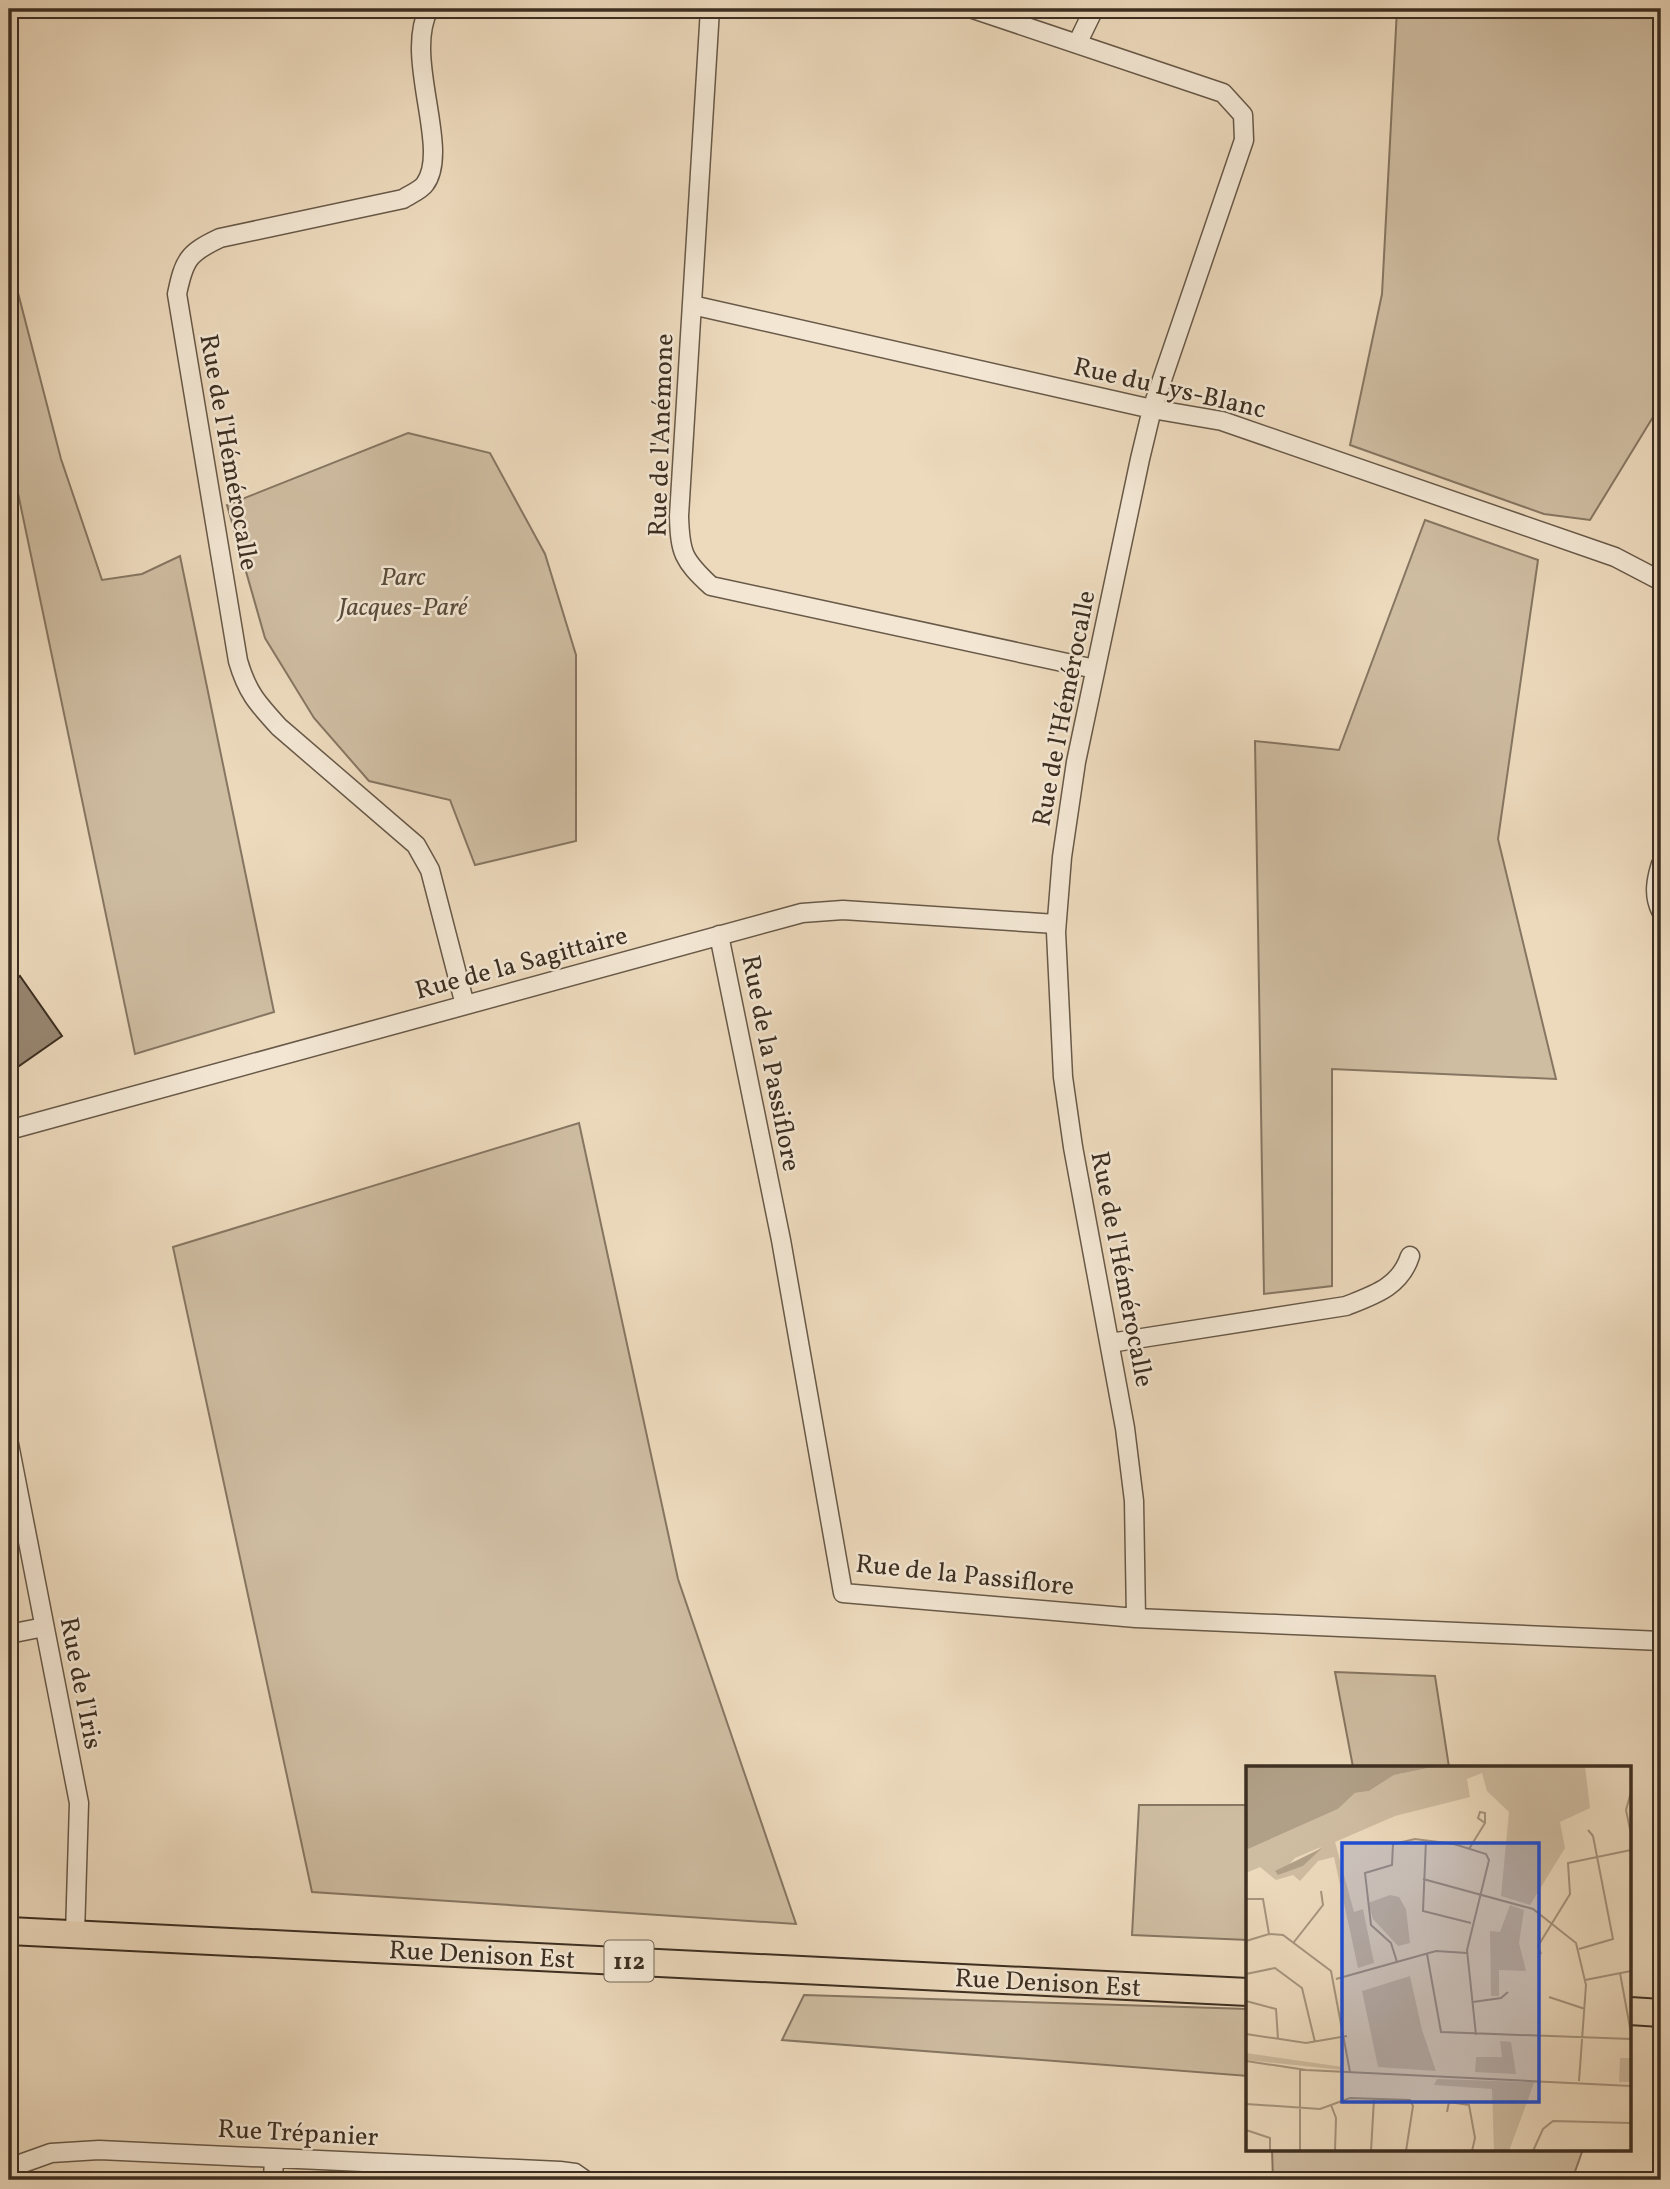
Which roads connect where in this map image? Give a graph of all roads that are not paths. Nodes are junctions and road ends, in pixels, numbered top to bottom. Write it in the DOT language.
graph roads {
  1 [pos="429,9"];
  2 [pos="710,9"];
  3 [pos="972,9"];
  4 [pos="1094,9"];
  5 [pos="1077,44"];
  6 [pos="692,305"];
  7 [pos="1152,409"];
  8 [pos="1661,581"];
  9 [pos="1096,669"];
  10 [pos="1661,864"];
  11 [pos="1661,911"];
  12 [pos="1056,924"];
  13 [pos="719,935"];
  14 [pos="465,1005"];
  15 [pos="9,1130"];
  16 [pos="1410,1256"];
  17 [pos="1110,1343"];
  18 [pos="9,1444"];
  19 [pos="1136,1618"];
  20 [pos="44,1627"];
  21 [pos="9,1634"];
  22 [pos="1661,1641"];
  23 [pos="9,1931"];
  24 [pos="75,1934"];
  25 [pos="1246,1992"];
  26 [pos="274,2158"];
  27 [pos="9,2168"];
  28 [pos="273,2180"];
  29 [pos="584,2180"];
  1 -- 14 [label="street, Rue de l'Hémérocalle"];
  2 -- 6 [label="street, Rue de l'Anémone"];
  3 -- 5 [label="street, Rue de l'Hémérocalle"];
  4 -- 5 [label="street"];
  5 -- 7 [label="street, Rue de l'Hémérocalle"];
  6 -- 7 [label="street, Rue du Lys-Blanc"];
  6 -- 9 [label="street, Rue de l'Anémone"];
  7 -- 8 [label="street, Rue du Lys-Blanc"];
  7 -- 9 [label="street, Rue de l'Hémérocalle"];
  9 -- 12 [label="street, Rue de l'Hémérocalle"];
  10 -- 11 [label="street"];
  12 -- 13 [label="street, Rue de la Sagittaire"];
  12 -- 17 [label="street, Rue de l'Hémérocalle"];
  13 -- 14 [label="street, Rue de la Sagittaire"];
  13 -- 19 [label="street, Rue de la Passiflore"];
  14 -- 15 [label="street, Rue de la Sagittaire"];
  16 -- 17 [label="street"];
  17 -- 19 [label="street, Rue de l'Hémérocalle"];
  18 -- 20 [label="street, Rue de l'Iris"];
  19 -- 22 [label="street, Rue de la Passiflore"];
  20 -- 21 [label="street"];
  20 -- 24 [label="street, Rue de l'Iris"];
  23 -- 24 [label="main road, Rue Denison Est / 112"];
  24 -- 25 [label="main road, Rue Denison Est / 112"];
  26 -- 27 [label="street, Rue Trépanier"];
  26 -- 28 [label="street"];
  26 -- 29 [label="street, Rue Trépanier"];
}
